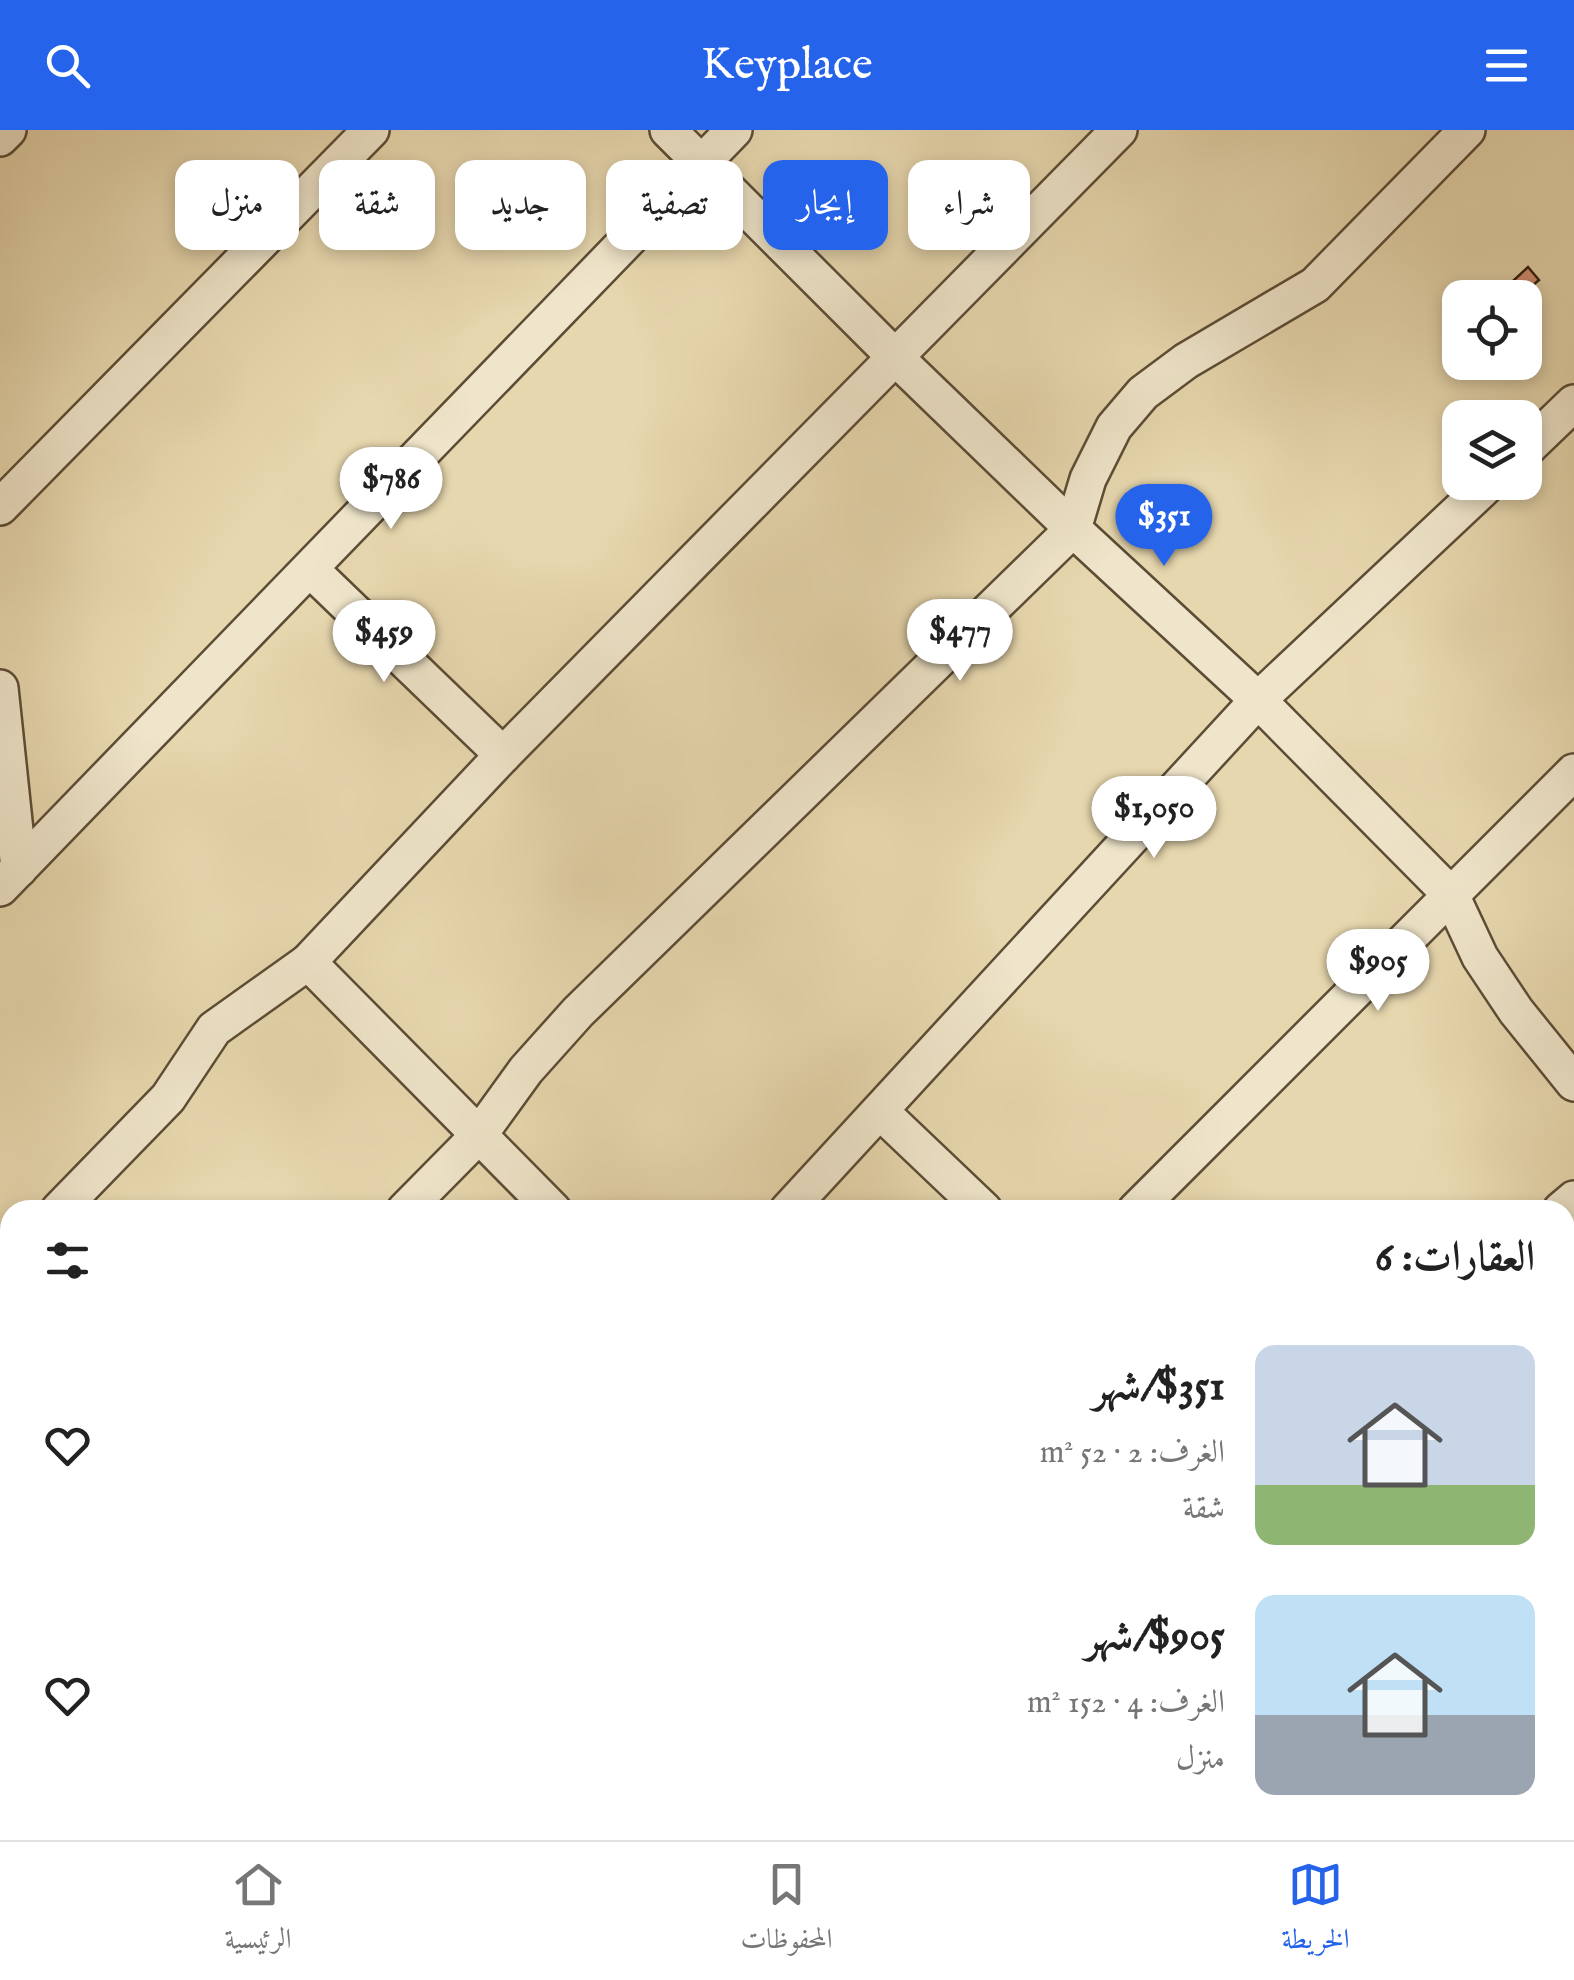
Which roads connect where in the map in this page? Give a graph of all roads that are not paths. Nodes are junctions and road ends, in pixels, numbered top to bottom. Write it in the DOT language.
graph roads {
  1 [pos="8,130"];
  2 [pos="371,130"];
  3 [pos="668,130"];
  4 [pos="734,130"];
  5 [pos="1119,130"];
  6 [pos="1467,130"];
  7 [pos="0,138"];
  8 [pos="698,160"];
  9 [pos="706,160"];
  10 [pos="743,205"];
  11 [pos="619,250"];
  12 [pos="896,358"];
  13 [pos="1574,404"];
  14 [pos="1542,434"];
  15 [pos="1471,500"];
  16 [pos="0,507"];
  17 [pos="1073,529"];
  18 [pos="310,569"];
  19 [pos="0,688"];
  20 [pos="1258,700"];
  21 [pos="503,754"];
  22 [pos="1574,772"];
  23 [pos="9,878"];
  24 [pos="1451,895"];
  25 [pos="308,962"];
  26 [pos="1574,1082"];
  27 [pos="880,1111"];
  28 [pos="479,1135"];
  29 [pos="68,1200"];
  30 [pos="415,1200"];
  31 [pos="543,1200"];
  32 [pos="797,1200"];
  33 [pos="973,1200"];
  34 [pos="1146,1200"];
  1 -- 7 [label="street"];
  2 -- 16 [label="street"];
  3 -- 8 [label="street"];
  4 -- 9 [label="street"];
  5 -- 12 [label="street"];
  6 -- 17 [label="street"];
  10 -- 12 [label="street"];
  11 -- 18 [label="street"];
  12 -- 17 [label="street"];
  12 -- 21 [label="street"];
  13 -- 14 [label="street"];
  15 -- 20 [label="street"];
  17 -- 20 [label="street"];
  17 -- 28 [label="street"];
  18 -- 21 [label="street"];
  18 -- 23 [label="street"];
  19 -- 23 [label="street"];
  20 -- 24 [label="street"];
  20 -- 27 [label="street"];
  21 -- 25 [label="street"];
  22 -- 24 [label="street"];
  24 -- 26 [label="street"];
  24 -- 34 [label="street"];
  25 -- 28 [label="street"];
  25 -- 29 [label="street"];
  27 -- 32 [label="street"];
  27 -- 33 [label="street"];
  28 -- 30 [label="street"];
  28 -- 31 [label="street"];
}
